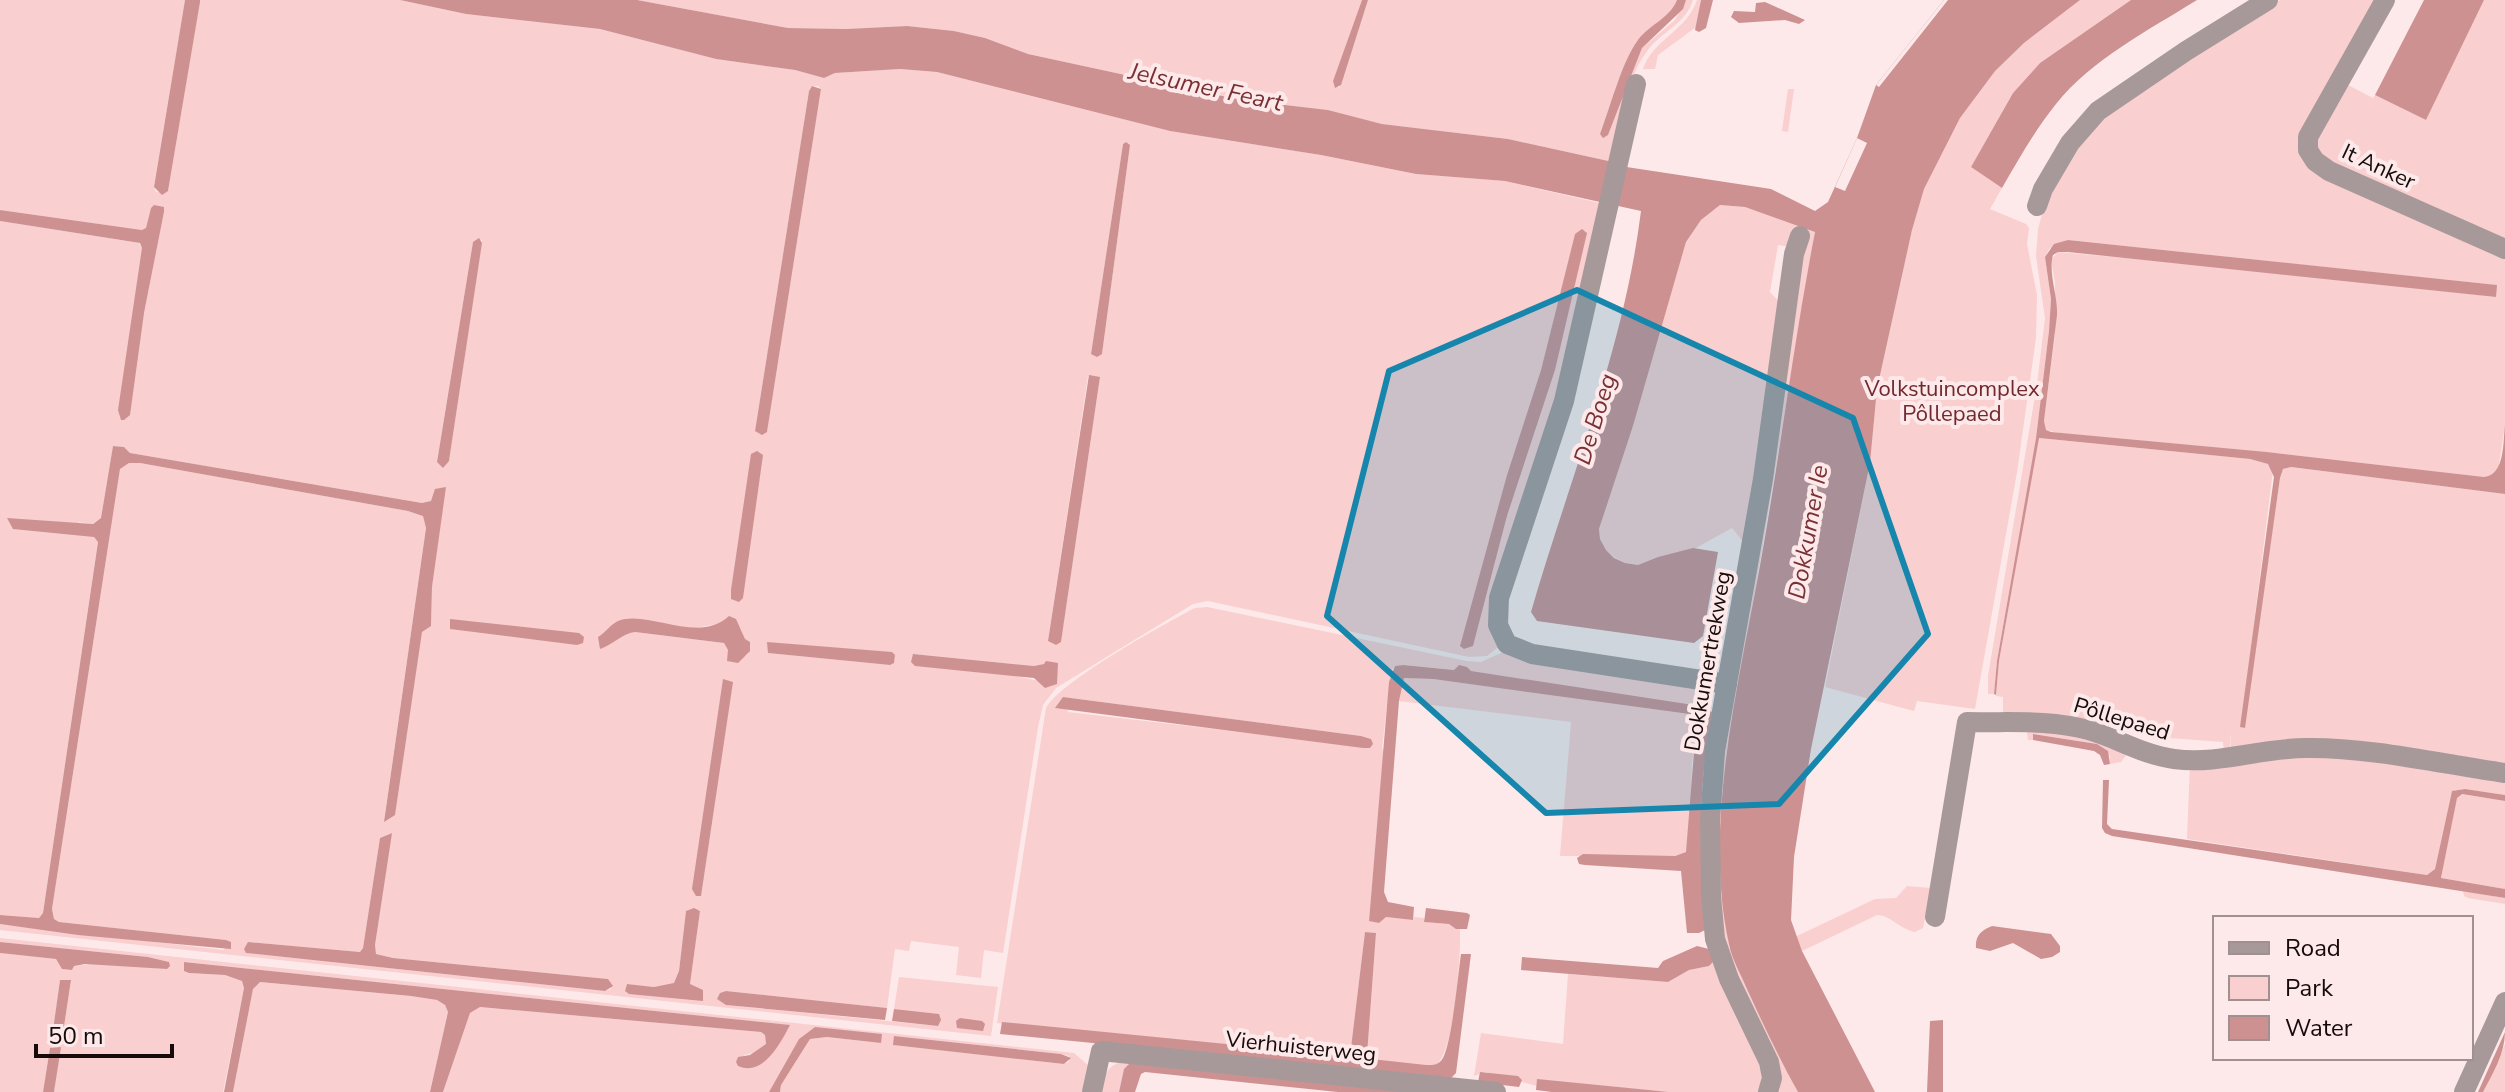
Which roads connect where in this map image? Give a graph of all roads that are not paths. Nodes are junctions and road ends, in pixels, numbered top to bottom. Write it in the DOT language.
graph roads {
  1 [pos="2268,0"];
  2 [pos="2385,0"];
  3 [pos="1636,84"];
  4 [pos="2037,206"];
  5 [pos="1800,236"];
  6 [pos="2505,249"];
  7 [pos="1727,684"];
  8 [pos="2505,773"];
  9 [pos="1935,917"];
  10 [pos="2505,1002"];
  11 [pos="1770,1089"];
  12 [pos="1092,1092"];
  13 [pos="1496,1092"];
  14 [pos="2464,1092"];
  1 -- 4 [label="street"];
  2 -- 6 [label="street, It Anker"];
  3 -- 7 [label="street"];
  5 -- 7 [label="street, Dokkumertrekweg"];
  7 -- 11 [label="street, Dokkumertrekweg"];
  8 -- 9 [label="street, Pôllepaed"];
  10 -- 14 [label="street"];
  12 -- 13 [label="street, Vierhuisterweg"];
}
